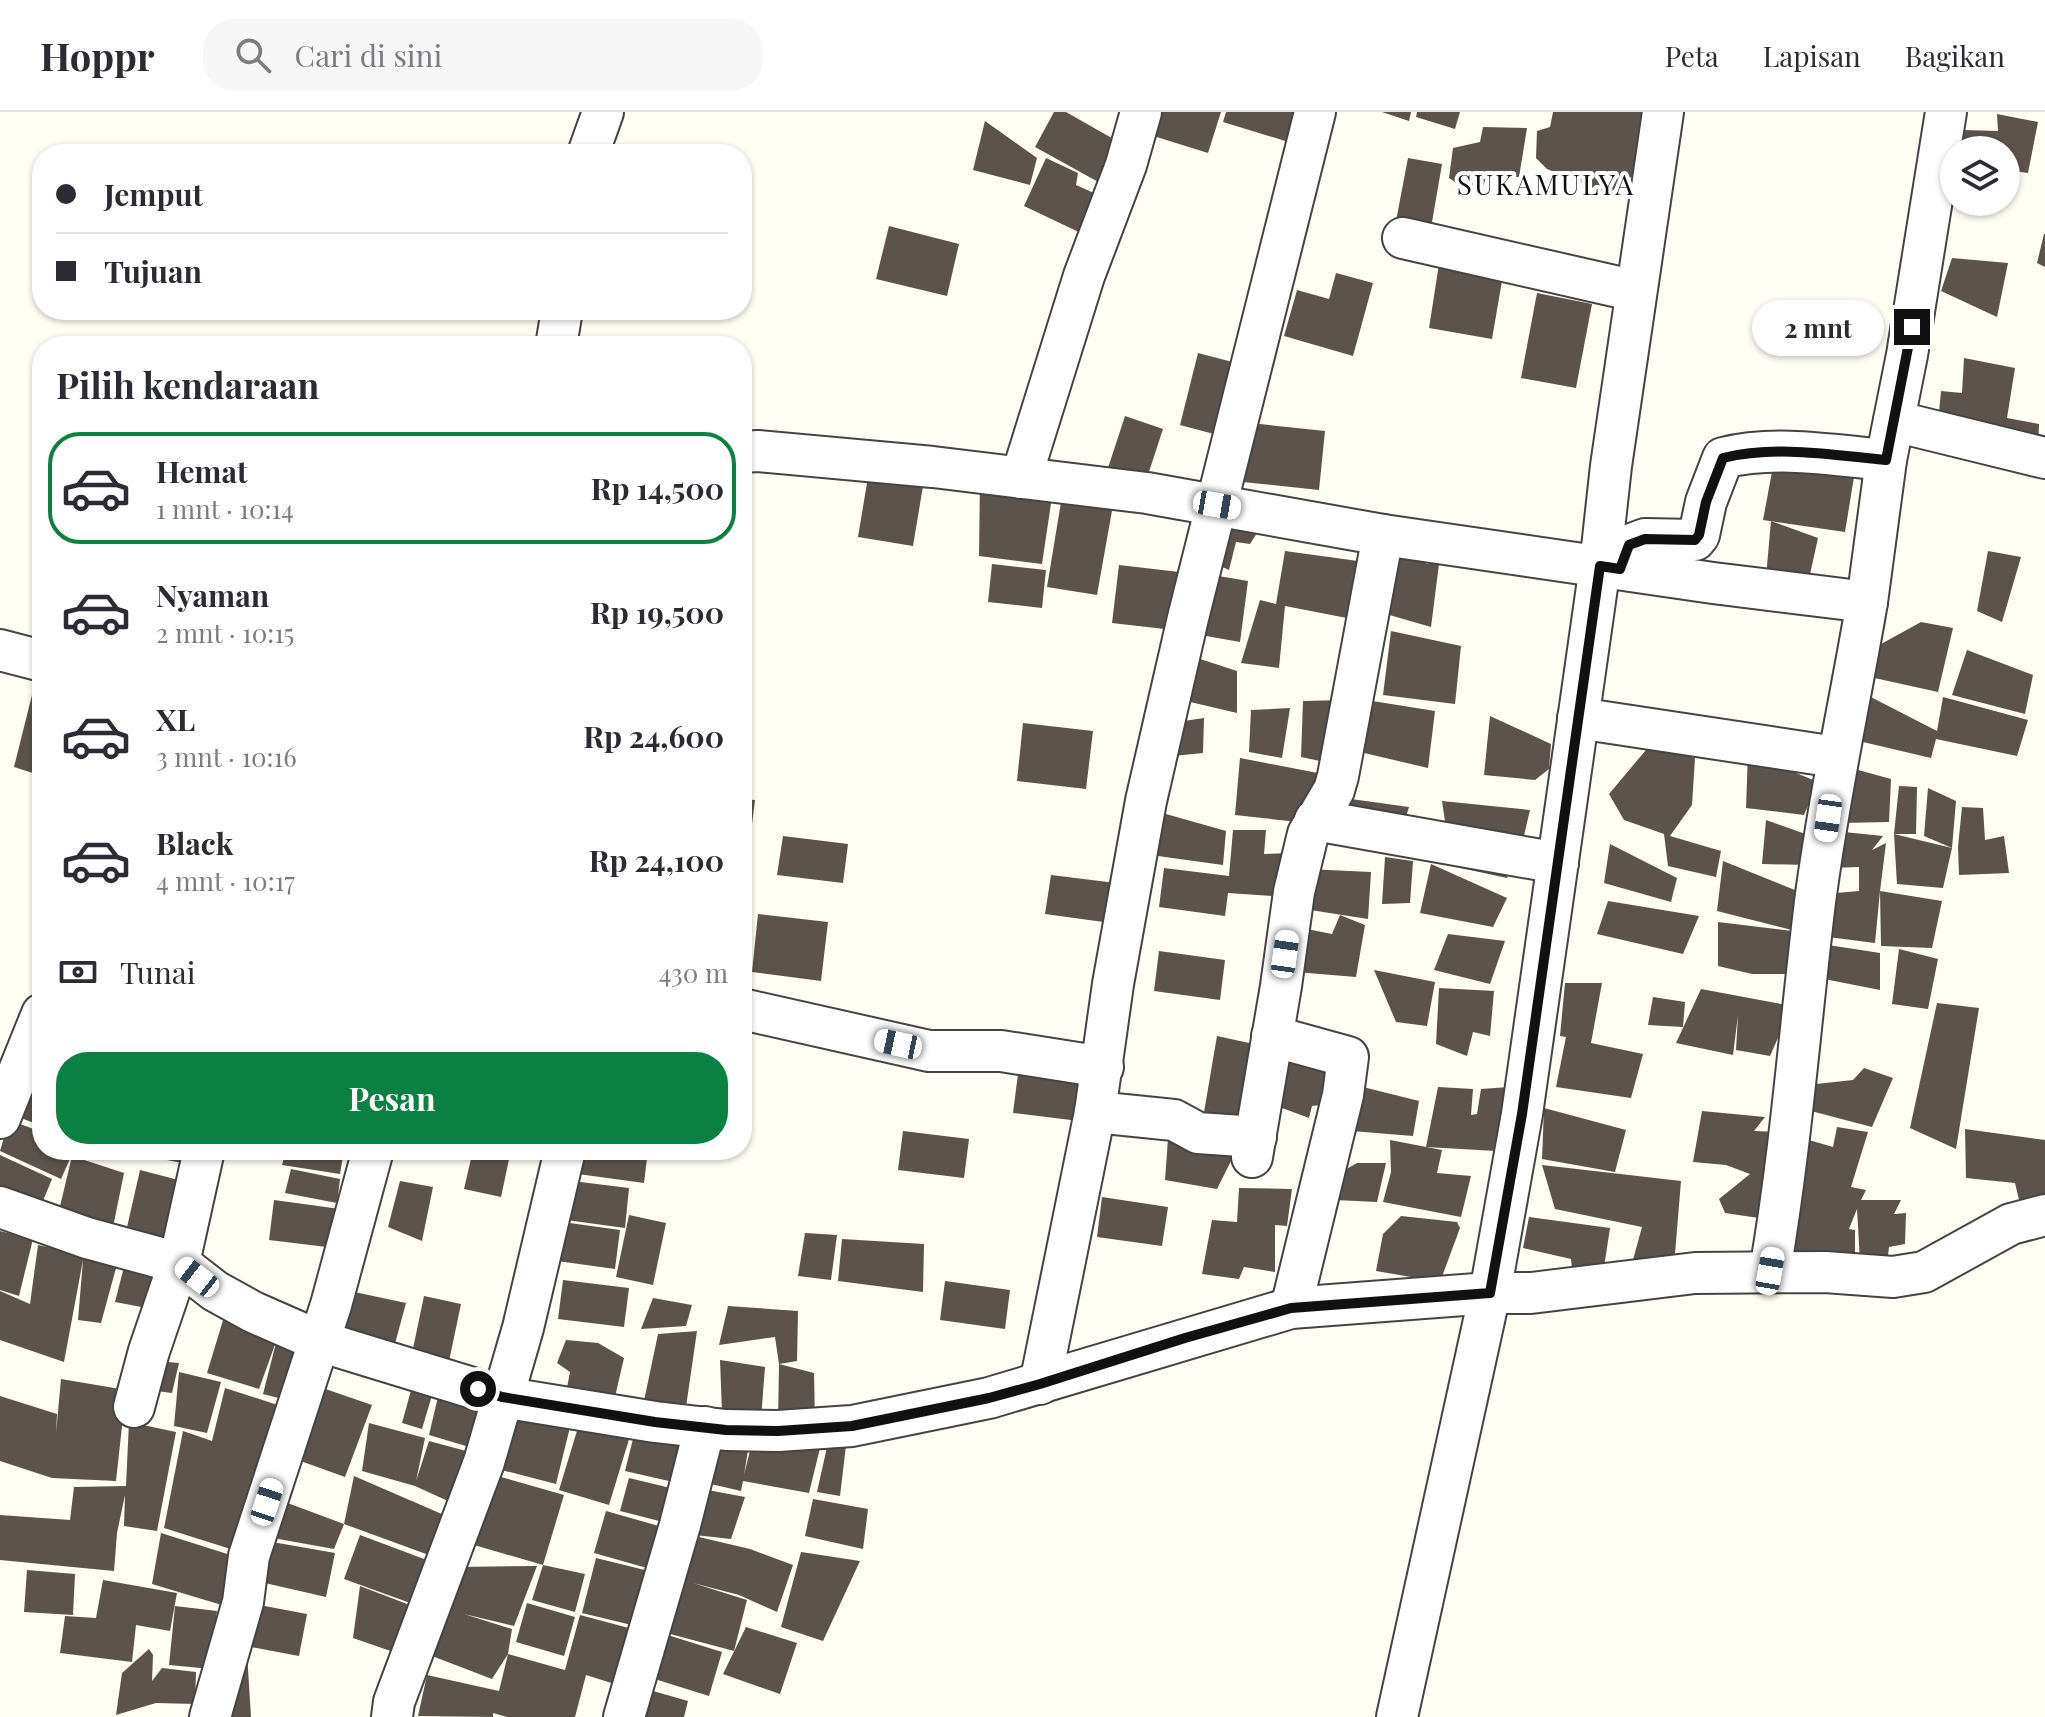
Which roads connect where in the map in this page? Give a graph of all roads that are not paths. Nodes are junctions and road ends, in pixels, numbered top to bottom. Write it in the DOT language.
graph roads {
  1 [pos="603,112"];
  2 [pos="1141,112"];
  3 [pos="1315,112"];
  4 [pos="1663,112"];
  5 [pos="1946,112"];
  6 [pos="592,144"];
  7 [pos="1403,238"];
  8 [pos="1636,291"];
  9 [pos="1894,421"];
  10 [pos="752,451"];
  11 [pos="2045,458"];
  12 [pos="1886,460"];
  13 [pos="1021,478"];
  14 [pos="1217,505"];
  15 [pos="1383,535"];
  16 [pos="1610,567"];
  17 [pos="1867,602"];
  18 [pos="0,650"];
  19 [pos="32,658"];
  20 [pos="1578,718"];
  21 [pos="1836,757"];
  22 [pos="1315,820"];
  23 [pos="1558,863"];
  24 [pos="752,1011"];
  25 [pos="1272,1036"];
  26 [pos="32,1039"];
  27 [pos="1103,1067"];
  28 [pos="1095,1112"];
  29 [pos="0,1118"];
  30 [pos="202,1160"];
  31 [pos="370,1160"];
  32 [pos="563,1160"];
  33 [pos="0,1207"];
  34 [pos="2045,1215"];
  35 [pos="179,1263"];
  36 [pos="1770,1271"];
  37 [pos="1490,1293"];
  38 [pos="1291,1308"];
  39 [pos="319,1341"];
  40 [pos="1040,1384"];
  41 [pos="502,1397"];
  42 [pos="134,1407"];
  43 [pos="705,1427"];
  44 [pos="210,1717"];
  45 [pos="392,1717"];
  46 [pos="624,1717"];
  47 [pos="1397,1717"];
  1 -- 6 [label="street"];
  2 -- 13 [label="street"];
  3 -- 14 [label="street"];
  4 -- 8 [label="street"];
  5 -- 9 [label="street"];
  7 -- 8 [label="street"];
  8 -- 16 [label="street"];
  9 -- 11 [label="street"];
  9 -- 12 [label="street"];
  10 -- 13 [label="street"];
  12 -- 16 [label="street"];
  12 -- 17 [label="street"];
  13 -- 14 [label="street"];
  14 -- 15 [label="street"];
  14 -- 27 [label="street"];
  15 -- 16 [label="street"];
  15 -- 22 [label="street"];
  16 -- 17 [label="street"];
  16 -- 20 [label="street"];
  17 -- 21 [label="street"];
  18 -- 19 [label="street"];
  20 -- 21 [label="street"];
  20 -- 23 [label="street"];
  21 -- 36 [label="street"];
  22 -- 23 [label="street"];
  22 -- 25 [label="street"];
  23 -- 37 [label="street"];
  24 -- 27 [label="street"];
  25 -- 28 [label="street"];
  25 -- 38 [label="street"];
  26 -- 29 [label="street"];
  27 -- 28 [label="street"];
  28 -- 40 [label="street"];
  30 -- 35 [label="street"];
  31 -- 39 [label="street"];
  32 -- 41 [label="street"];
  33 -- 35 [label="street"];
  34 -- 36 [label="street"];
  35 -- 39 [label="street"];
  35 -- 42 [label="street"];
  36 -- 37 [label="street"];
  37 -- 38 [label="street"];
  37 -- 47 [label="street"];
  38 -- 40 [label="street"];
  39 -- 41 [label="street"];
  39 -- 44 [label="street"];
  40 -- 43 [label="street"];
  41 -- 43 [label="street"];
  41 -- 45 [label="street"];
  43 -- 46 [label="street"];
}
